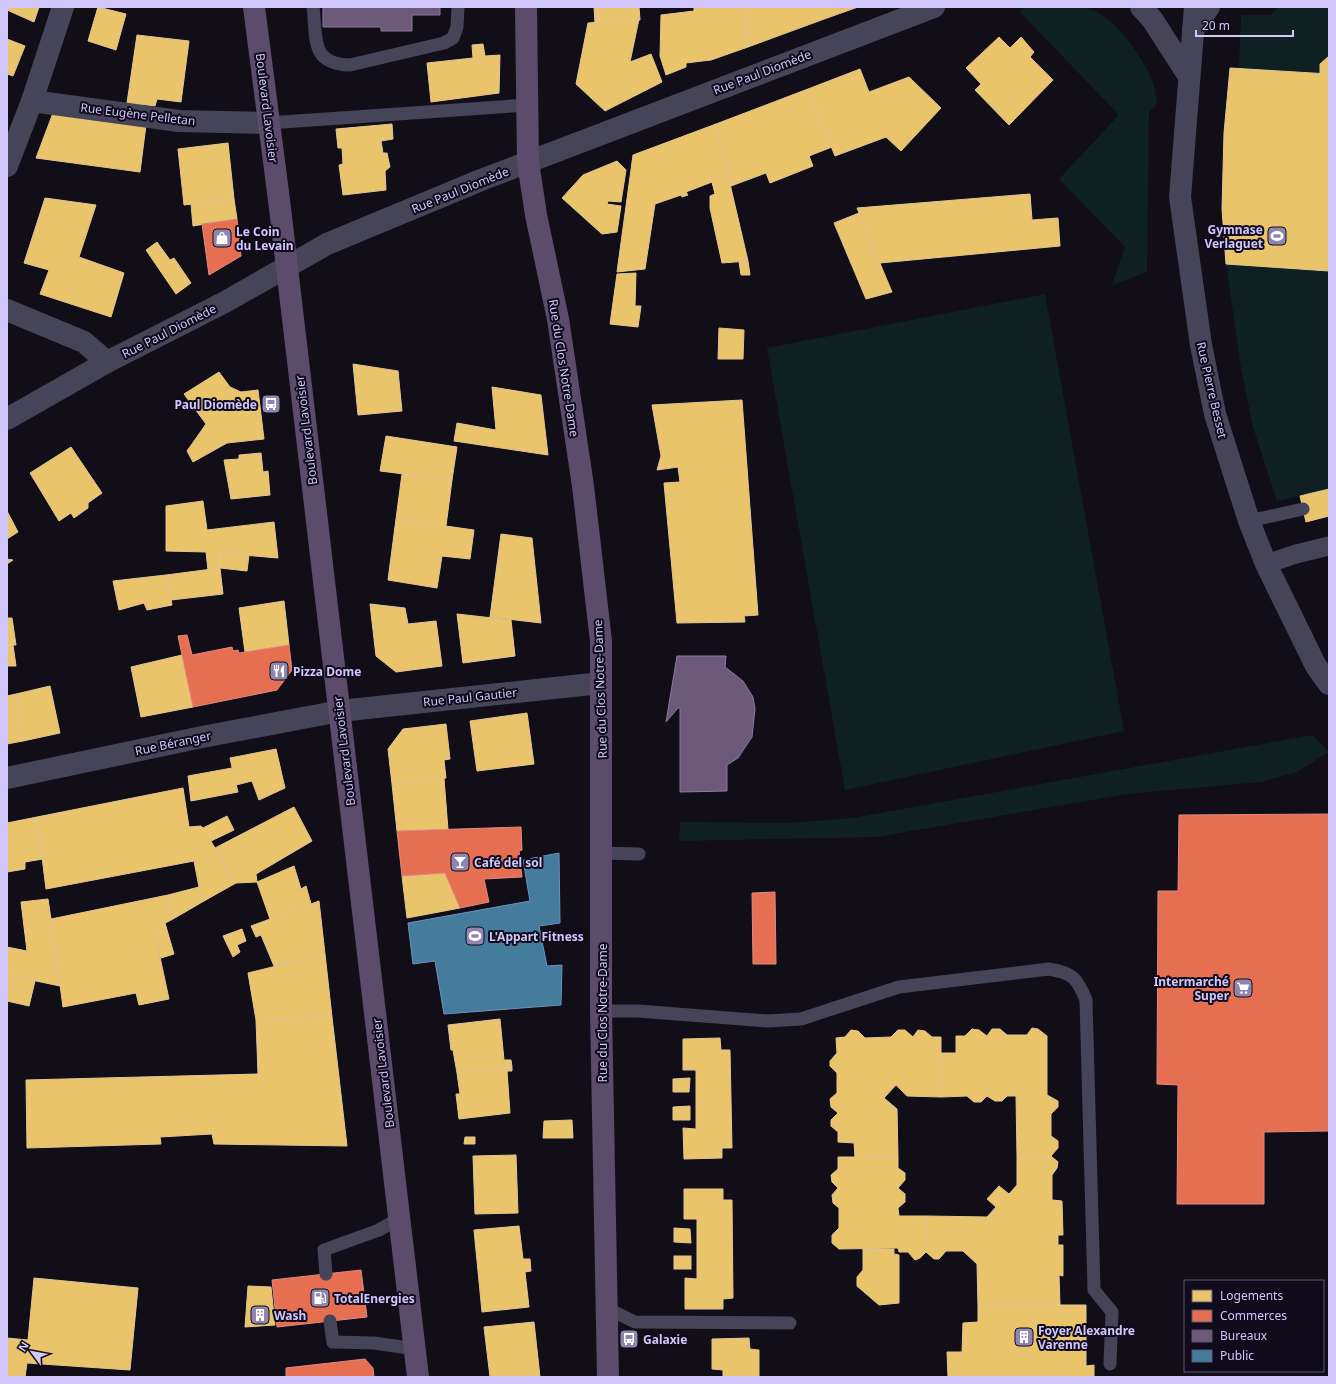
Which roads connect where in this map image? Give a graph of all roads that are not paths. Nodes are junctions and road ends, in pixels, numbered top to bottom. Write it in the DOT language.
graph roads {
  1 [pos="63,7"];
  2 [pos="254,7"];
  3 [pos="313,7"];
  4 [pos="458,7"];
  5 [pos="526,7"];
  6 [pos="934,7"];
  7 [pos="1141,7"];
  8 [pos="1194,7"];
  9 [pos="1209,7"];
  10 [pos="1193,30"];
  11 [pos="1188,75"];
  12 [pos="32,101"];
  13 [pos="527,105"];
  14 [pos="268,123"];
  15 [pos="528,162"];
  16 [pos="7,166"];
  17 [pos="287,267"];
  18 [pos="7,310"];
  19 [pos="106,362"];
  20 [pos="7,419"];
  21 [pos="1303,510"];
  22 [pos="1249,521"];
  23 [pos="1329,546"];
  24 [pos="1266,564"];
  25 [pos="601,683"];
  26 [pos="1329,684"];
  27 [pos="340,710"];
  28 [pos="7,778"];
  29 [pos="601,853"];
  30 [pos="639,854"];
  31 [pos="601,1011"];
  32 [pos="400,1218"];
  33 [pos="326,1274"];
  34 [pos="606,1308"];
  35 [pos="330,1321"];
  36 [pos="790,1323"];
  37 [pos="415,1349"];
  38 [pos="1110,1364"];
  39 [pos="418,1377"];
  40 [pos="608,1377"];
  1 -- 12 [label="street"];
  2 -- 14 [label="main road, Boulevard Lavoisier"];
  3 -- 4 [label="lane"];
  5 -- 13 [label="main road, Rue du Clos Notre-Dame"];
  6 -- 15 [label="street, Rue Paul Diomède"];
  7 -- 11 [label="street"];
  8 -- 10 [label="street, Rue Pierre Besset"];
  9 -- 10 [label="street"];
  10 -- 11 [label="street, Rue Pierre Besset"];
  11 -- 22 [label="street, Rue Pierre Besset"];
  12 -- 14 [label="street, Rue Eugène Pelletan"];
  12 -- 16 [label="street"];
  13 -- 14 [label="lane"];
  13 -- 15 [label="main road, Rue du Clos Notre-Dame"];
  14 -- 17 [label="main road, Boulevard Lavoisier"];
  15 -- 17 [label="street, Rue Paul Diomède"];
  15 -- 25 [label="main road, Rue du Clos Notre-Dame"];
  17 -- 19 [label="street, Rue Paul Diomède"];
  17 -- 27 [label="main road, Boulevard Lavoisier"];
  18 -- 19 [label="street"];
  19 -- 20 [label="street, Rue Paul Diomède"];
  21 -- 22 [label="lane"];
  22 -- 24 [label="street, Rue Pierre Besset"];
  23 -- 24 [label="street"];
  24 -- 26 [label="street, Rue Pierre Besset"];
  25 -- 27 [label="street, Rue Paul Gautier"];
  25 -- 29 [label="main road, Rue du Clos Notre-Dame"];
  27 -- 28 [label="street, Rue Béranger"];
  27 -- 32 [label="main road, Boulevard Lavoisier"];
  29 -- 30 [label="lane"];
  29 -- 31 [label="main road, Rue du Clos Notre-Dame"];
  31 -- 34 [label="main road, Rue du Clos Notre-Dame"];
  31 -- 38 [label="lane"];
  32 -- 33 [label="lane"];
  32 -- 37 [label="main road, Boulevard Lavoisier"];
  34 -- 36 [label="lane"];
  34 -- 40 [label="main road, Rue du Clos Notre-Dame"];
  35 -- 37 [label="lane"];
  37 -- 39 [label="main road, Boulevard Lavoisier"];
}
